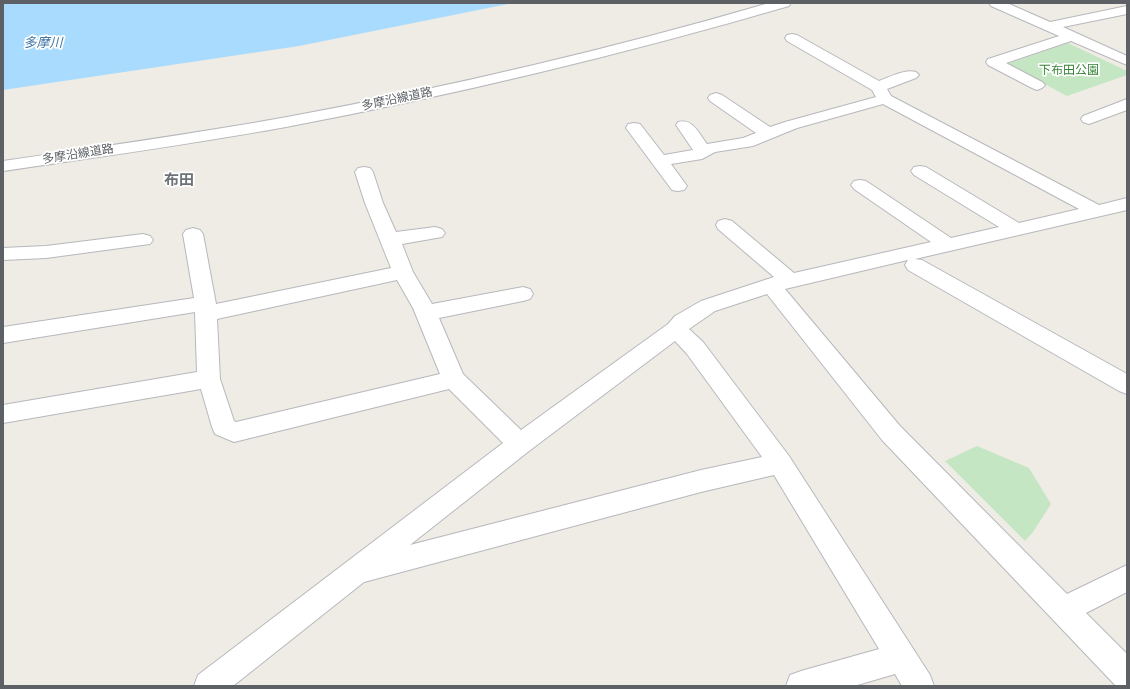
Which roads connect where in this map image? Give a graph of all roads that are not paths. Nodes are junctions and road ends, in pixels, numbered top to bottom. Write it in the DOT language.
graph roads {
  1 [pos="784,3"];
  2 [pos="996,3"];
  3 [pos="1127,10"];
  4 [pos="1050,26"];
  5 [pos="1073,36"];
  6 [pos="792,38"];
  7 [pos="1127,61"];
  8 [pos="911,75"];
  9 [pos="1036,85"];
  10 [pos="882,93"];
  11 [pos="716,98"];
  12 [pos="1127,104"];
  13 [pos="795,106"];
  14 [pos="814,118"];
  15 [pos="1089,119"];
  16 [pos="684,125"];
  17 [pos="634,128"];
  18 [pos="768,133"];
  19 [pos="703,151"];
  20 [pos="660,162"];
  21 [pos="3,166"];
  22 [pos="920,171"];
  23 [pos="364,172"];
  24 [pos="860,185"];
  25 [pos="678,186"];
  26 [pos="1127,204"];
  27 [pos="1097,211"];
  28 [pos="725,225"];
  29 [pos="1016,229"];
  30 [pos="435,233"];
  31 [pos="193,234"];
  32 [pos="390,239"];
  33 [pos="143,240"];
  34 [pos="948,245"];
  35 [pos="3,254"];
  36 [pos="915,265"];
  37 [pos="404,272"];
  38 [pos="780,283"];
  39 [pos="523,294"];
  40 [pos="205,309"];
  41 [pos="425,311"];
  42 [pos="676,329"];
  43 [pos="3,335"];
  44 [pos="209,379"];
  45 [pos="454,379"];
  46 [pos="1127,385"];
  47 [pos="3,414"];
  48 [pos="520,444"];
  49 [pos="780,463"];
  50 [pos="355,573"];
  51 [pos="1127,578"];
  52 [pos="1064,610"];
  53 [pos="901,658"];
  54 [pos="1127,675"];
  55 [pos="209,686"];
  56 [pos="801,686"];
  57 [pos="918,686"];
  1 -- 21 [label="street, 多摩沿線道路"];
  2 -- 4 [label="street"];
  3 -- 4 [label="street"];
  4 -- 5 [label="street"];
  5 -- 7 [label="street"];
  5 -- 9 [label="street"];
  6 -- 10 [label="street"];
  8 -- 10 [label="street"];
  10 -- 14 [label="street"];
  10 -- 27 [label="street"];
  11 -- 18 [label="street"];
  12 -- 15 [label="street"];
  13 -- 14 [label="street"];
  14 -- 18 [label="street"];
  16 -- 19 [label="street"];
  17 -- 20 [label="street"];
  18 -- 19 [label="street"];
  19 -- 20 [label="street"];
  20 -- 25 [label="street"];
  22 -- 29 [label="street"];
  23 -- 32 [label="street"];
  24 -- 34 [label="street"];
  26 -- 27 [label="street"];
  27 -- 29 [label="street"];
  28 -- 38 [label="street"];
  29 -- 34 [label="street"];
  30 -- 32 [label="street"];
  31 -- 40 [label="street"];
  32 -- 37 [label="street"];
  33 -- 35 [label="street"];
  34 -- 38 [label="street"];
  36 -- 46 [label="street"];
  37 -- 40 [label="street"];
  37 -- 41 [label="street"];
  38 -- 42 [label="street"];
  38 -- 52 [label="street"];
  39 -- 41 [label="street"];
  40 -- 43 [label="street"];
  40 -- 44 [label="street"];
  41 -- 45 [label="street"];
  42 -- 48 [label="street"];
  42 -- 49 [label="street"];
  44 -- 45 [label="street"];
  44 -- 47 [label="street"];
  45 -- 48 [label="street"];
  48 -- 50 [label="street"];
  49 -- 50 [label="street"];
  49 -- 53 [label="street"];
  50 -- 55 [label="street"];
  51 -- 52 [label="street"];
  52 -- 54 [label="street"];
  53 -- 56 [label="street"];
  53 -- 57 [label="street"];
}
